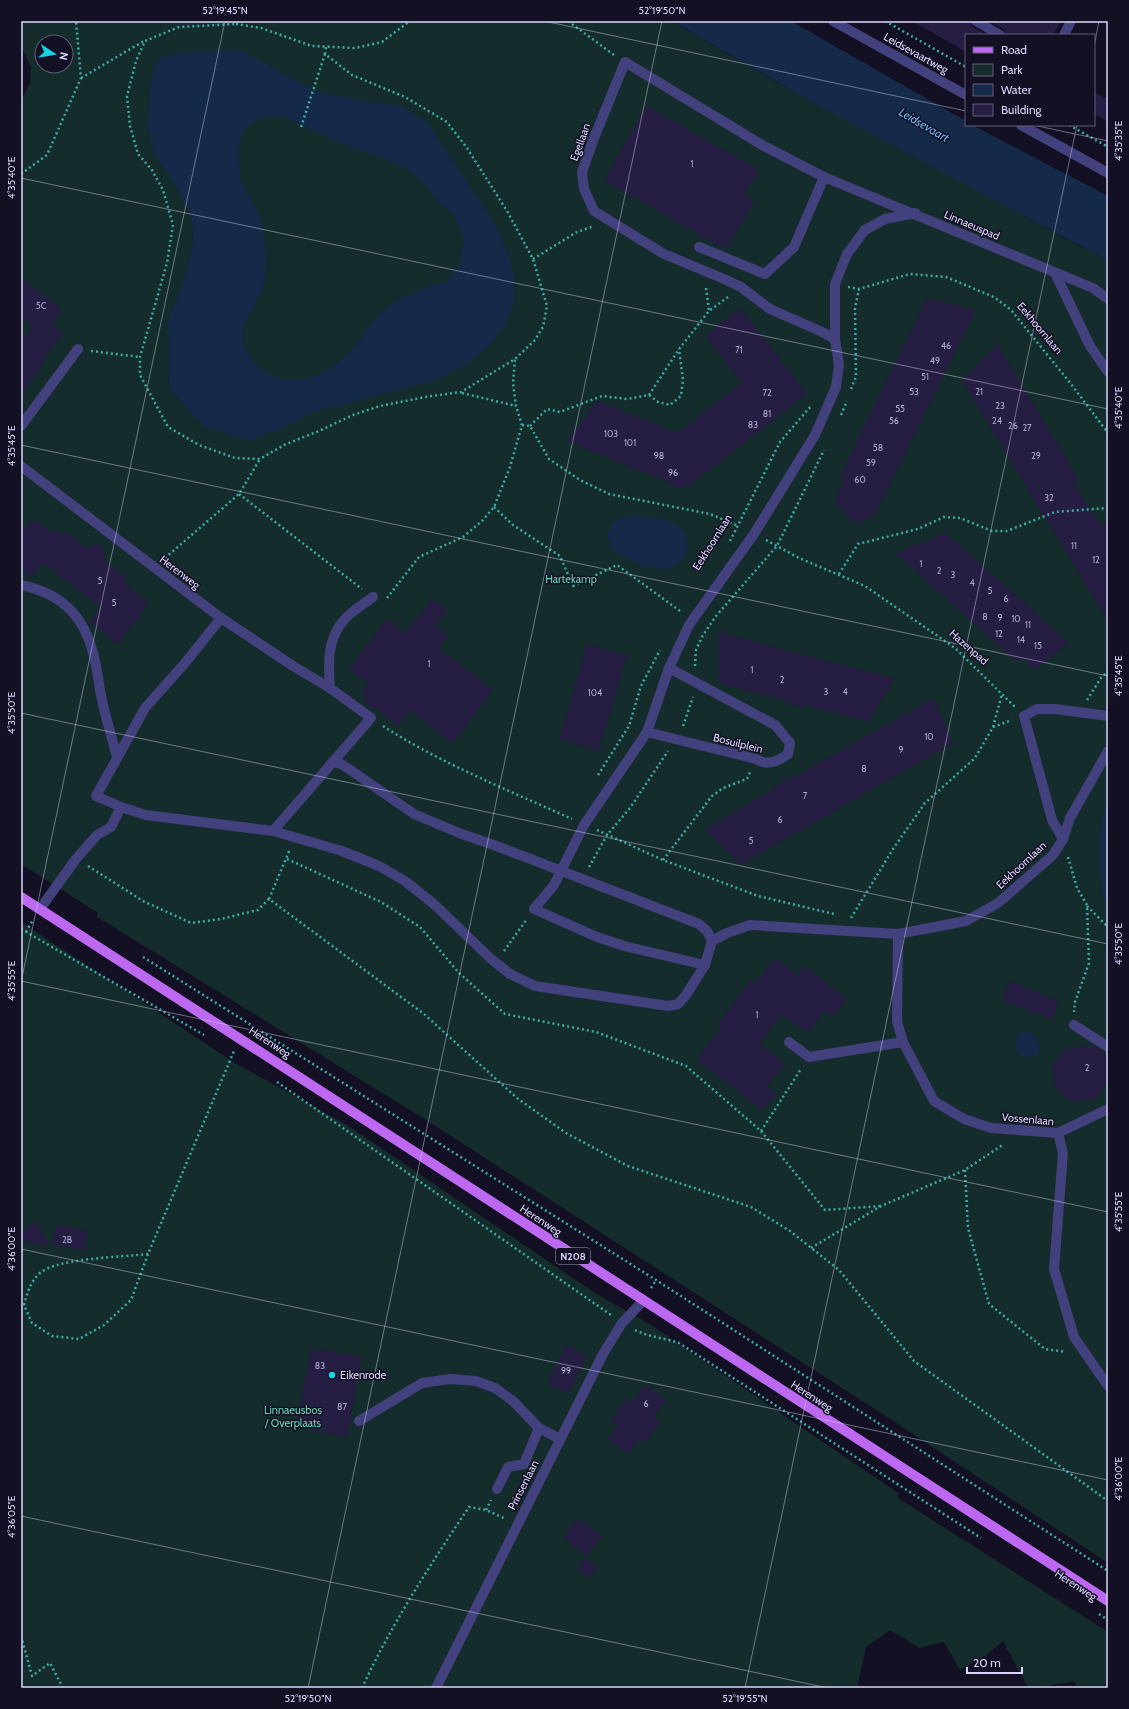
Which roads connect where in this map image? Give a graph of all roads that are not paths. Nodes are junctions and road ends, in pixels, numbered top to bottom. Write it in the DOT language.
graph roads {
  1 [pos="833,21"];
  2 [pos="976,21"];
  3 [pos="1071,21"];
  4 [pos="998,34"];
  5 [pos="1064,34"];
  6 [pos="965,93"];
  7 [pos="1023,126"];
  8 [pos="1108,173"];
  9 [pos="824,177"];
  10 [pos="915,213"];
  11 [pos="699,247"];
  12 [pos="1055,273"];
  13 [pos="1108,298"];
  14 [pos="835,339"];
  15 [pos="78,349"];
  16 [pos="1108,372"];
  17 [pos="21,426"];
  18 [pos="21,466"];
  19 [pos="21,585"];
  20 [pos="373,597"];
  21 [pos="222,618"];
  22 [pos="669,668"];
  23 [pos="330,688"];
  24 [pos="1108,716"];
  25 [pos="647,732"];
  26 [pos="1108,751"];
  27 [pos="116,757"];
  28 [pos="333,762"];
  29 [pos="121,807"];
  30 [pos="273,831"];
  31 [pos="1063,839"];
  32 [pos="561,871"];
  33 [pos="21,897"];
  34 [pos="40,909"];
  35 [pos="898,934"];
  36 [pos="712,941"];
  37 [pos="705,965"];
  38 [pos="1074,1025"];
  39 [pos="789,1042"];
  40 [pos="903,1042"];
  41 [pos="1108,1047"];
  42 [pos="1108,1109"];
  43 [pos="1058,1133"];
  44 [pos="643,1301"];
  45 [pos="1108,1386"];
  46 [pos="359,1421"];
  47 [pos="539,1428"];
  48 [pos="560,1439"];
  49 [pos="497,1489"];
  50 [pos="1108,1601"];
  51 [pos="436,1688"];
  1 -- 6 [label="street, Leidsevaartweg"];
  2 -- 4 [label="street"];
  3 -- 5 [label="street"];
  7 -- 8 [label="street"];
  9 -- 10 [label="street, Linnaeuspad"];
  9 -- 11 [label="street"];
  9 -- 14 [label="street, Egellaan"];
  10 -- 12 [label="street, Linnaeuspad"];
  10 -- 14 [label="street"];
  12 -- 13 [label="street, Linnaeuspad"];
  12 -- 16 [label="street"];
  14 -- 22 [label="street"];
  15 -- 17 [label="street"];
  18 -- 21 [label="street, Herenweg"];
  19 -- 27 [label="street"];
  20 -- 23 [label="street"];
  21 -- 23 [label="street, Herenweg"];
  21 -- 27 [label="street"];
  22 -- 25 [label="street"];
  22 -- 25 [label="street, Bosuilplein"];
  23 -- 28 [label="street"];
  24 -- 31 [label="street"];
  25 -- 32 [label="street"];
  26 -- 31 [label="street, Eekhoornlaan"];
  27 -- 29 [label="street"];
  28 -- 30 [label="street"];
  28 -- 32 [label="street"];
  29 -- 30 [label="street"];
  29 -- 34 [label="street"];
  30 -- 37 [label="street"];
  31 -- 35 [label="street, Eekhoornlaan"];
  32 -- 36 [label="street"];
  32 -- 37 [label="street"];
  33 -- 34 [label="main road, Herenweg / N208"];
  34 -- 44 [label="main road, Herenweg / N208"];
  35 -- 36 [label="street, Eekhoornlaan"];
  35 -- 40 [label="street, Vossenlaan"];
  36 -- 37 [label="street"];
  38 -- 41 [label="street"];
  39 -- 40 [label="street"];
  40 -- 43 [label="street, Vossenlaan"];
  42 -- 43 [label="street"];
  43 -- 45 [label="street, Vossenlaan"];
  44 -- 48 [label="street, Prinsenlaan"];
  44 -- 50 [label="main road, Herenweg / N208"];
  46 -- 47 [label="street"];
  47 -- 48 [label="street"];
  47 -- 49 [label="street"];
  48 -- 51 [label="street, Prinsenlaan"];
}
